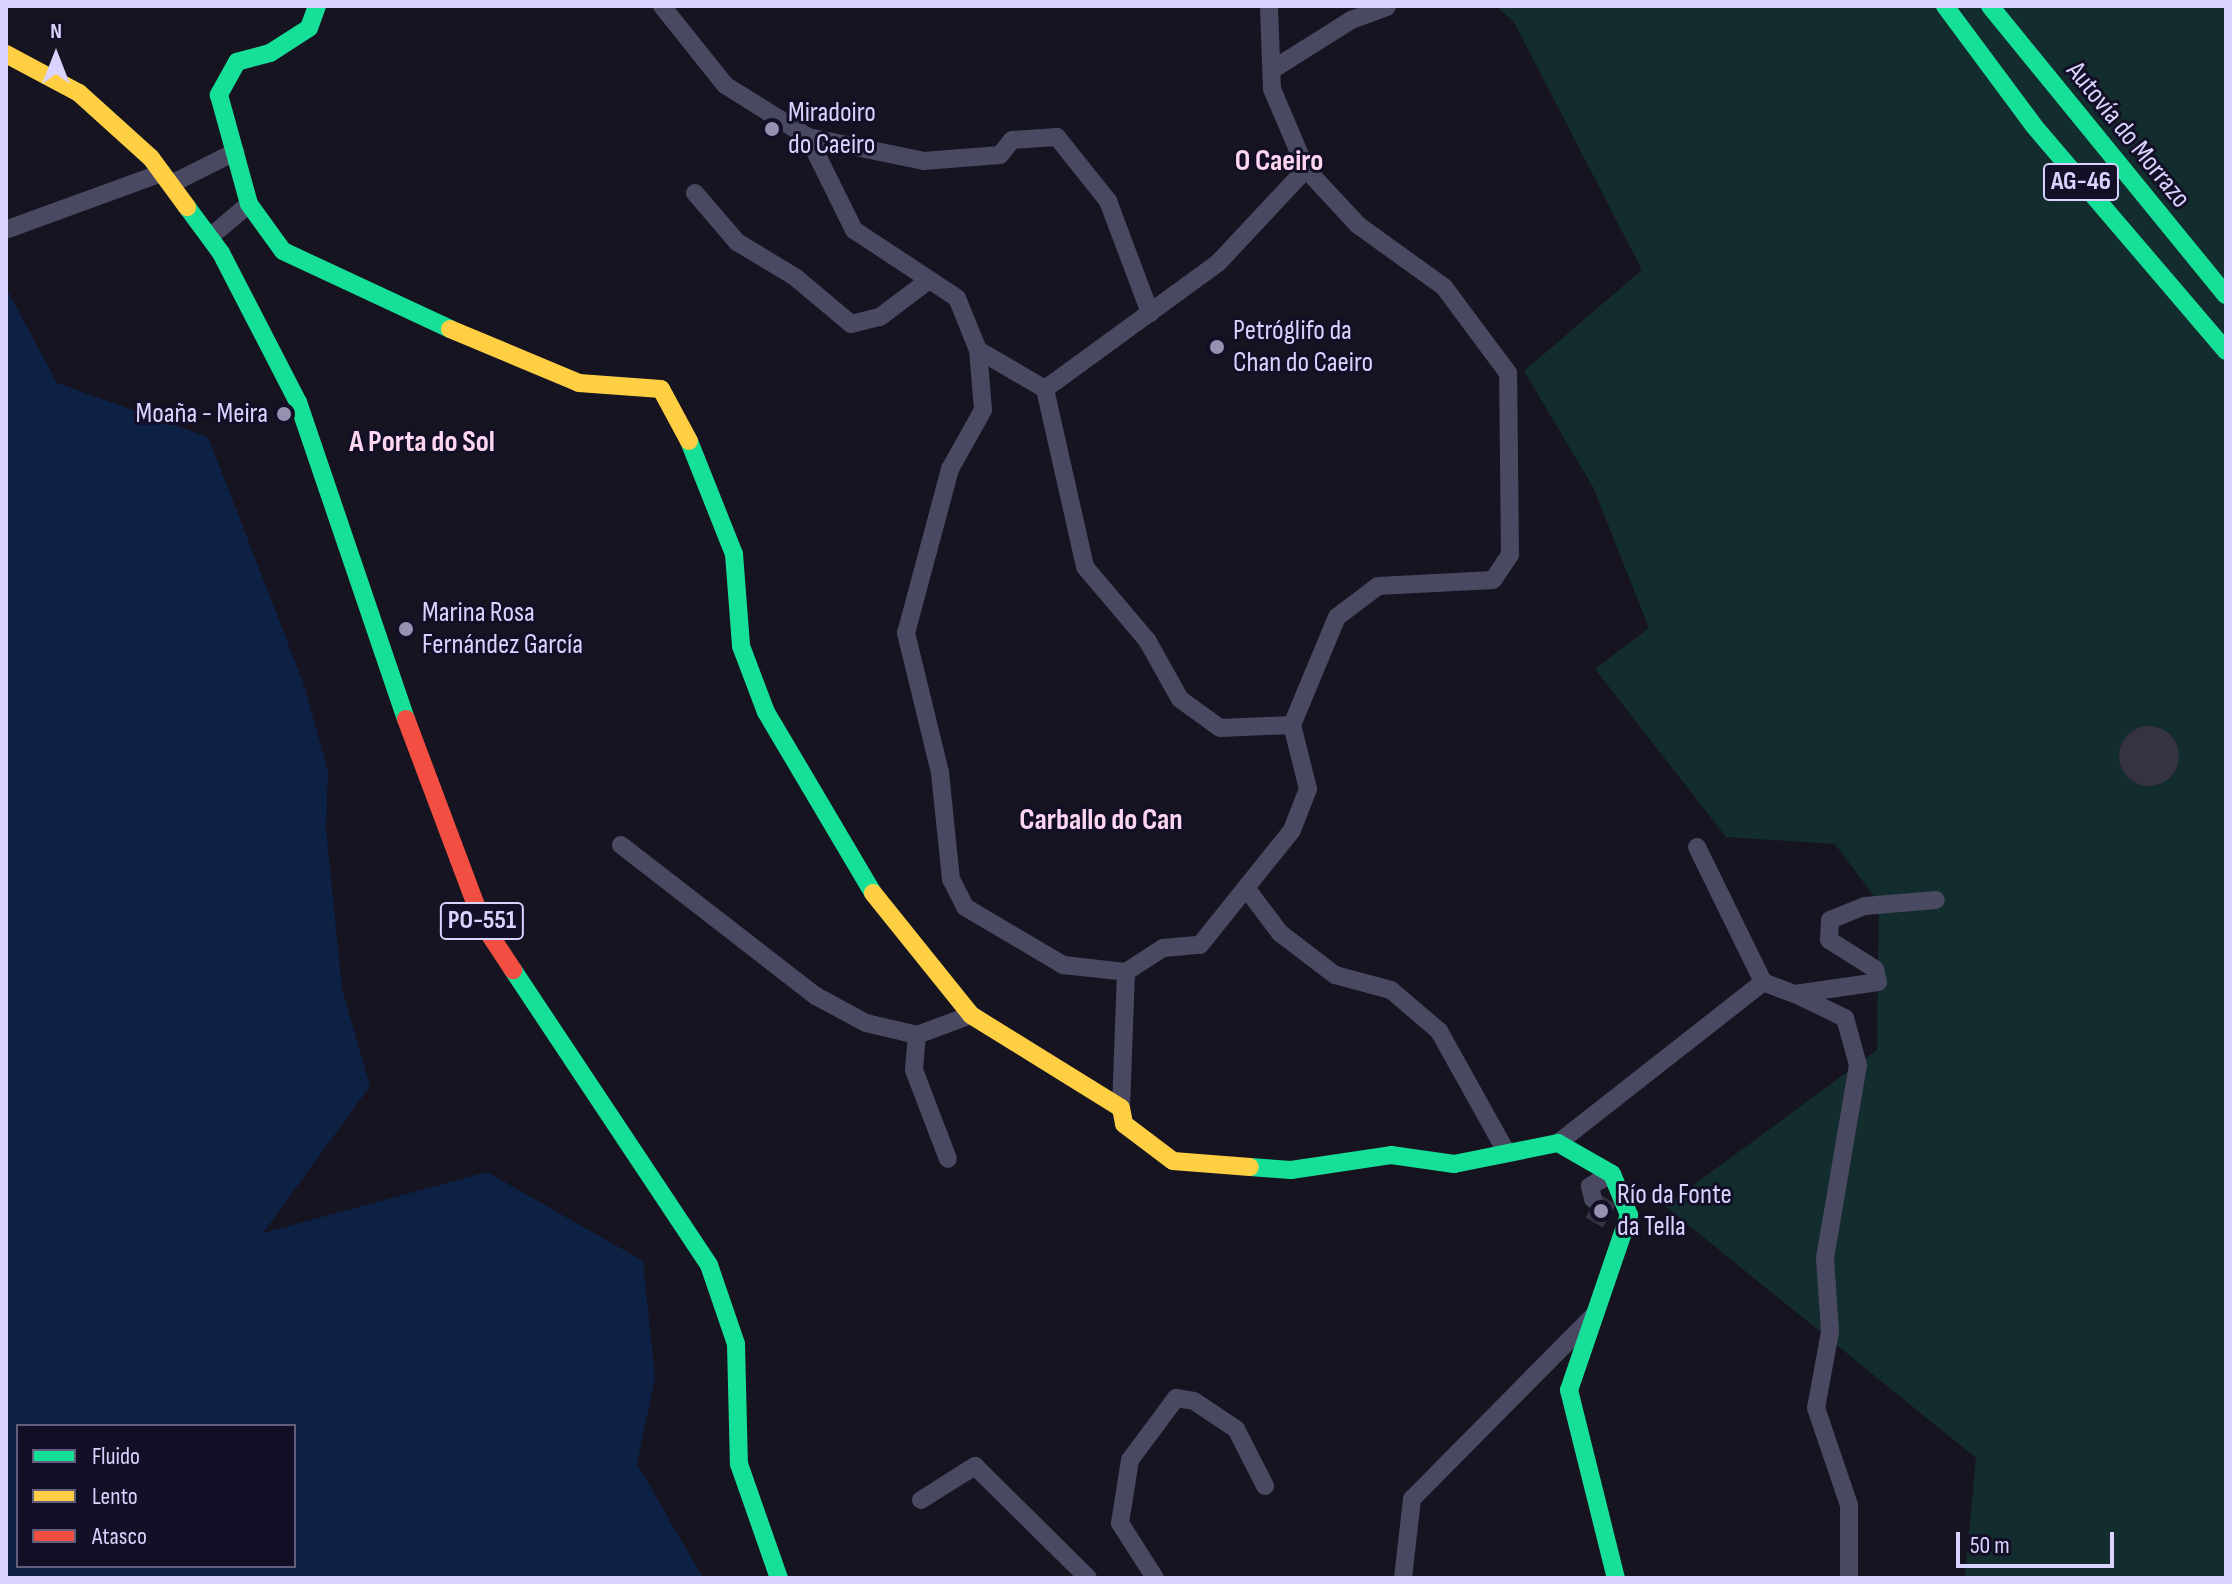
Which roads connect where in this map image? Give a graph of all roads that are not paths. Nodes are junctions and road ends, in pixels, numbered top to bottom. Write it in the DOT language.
graph roads {
  1 [pos="317,6"];
  2 [pos="662,6"];
  3 [pos="1269,6"];
  4 [pos="1945,6"];
  5 [pos="1990,6"];
  6 [pos="1387,7"];
  7 [pos="6,54"];
  8 [pos="1272,70"];
  9 [pos="808,137"];
  10 [pos="235,152"];
  11 [pos="1306,169"];
  12 [pos="167,178"];
  13 [pos="695,193"];
  14 [pos="249,204"];
  15 [pos="8,229"];
  16 [pos="210,237"];
  17 [pos="929,280"];
  18 [pos="2226,295"];
  19 [pos="1150,313"];
  20 [pos="978,350"];
  21 [pos="2226,351"];
  22 [pos="1045,389"];
  23 [pos="1292,725"];
  24 [pos="621,845"];
  25 [pos="1697,847"];
  26 [pos="1246,888"];
  27 [pos="1936,900"];
  28 [pos="1126,972"];
  29 [pos="1763,982"];
  30 [pos="1795,994"];
  31 [pos="971,1015"];
  32 [pos="917,1035"];
  33 [pos="1121,1108"];
  34 [pos="1558,1143"];
  35 [pos="1507,1153"];
  36 [pos="948,1159"];
  37 [pos="1612,1174"];
  38 [pos="1593,1199"];
  39 [pos="1595,1314"];
  40 [pos="1265,1486"];
  41 [pos="921,1500"];
  42 [pos="779,1578"];
  43 [pos="1088,1578"];
  44 [pos="1155,1578"];
  45 [pos="1403,1578"];
  46 [pos="1616,1578"];
  47 [pos="1849,1578"];
  1 -- 10 [label="main road"];
  2 -- 9 [label="street"];
  3 -- 8 [label="street"];
  4 -- 21 [label="main road, AG-46"];
  5 -- 18 [label="main road, Autovía do Morrazo / AG-46"];
  6 -- 8 [label="street"];
  7 -- 12 [label="main road, PO-551"];
  8 -- 11 [label="street"];
  9 -- 17 [label="street"];
  9 -- 19 [label="street"];
  10 -- 12 [label="street"];
  10 -- 14 [label="main road"];
  11 -- 19 [label="street"];
  11 -- 23 [label="street"];
  12 -- 15 [label="street"];
  12 -- 16 [label="main road, PO-551"];
  13 -- 17 [label="street"];
  14 -- 16 [label="street"];
  14 -- 31 [label="main road"];
  16 -- 42 [label="main road, PO-551"];
  17 -- 20 [label="street"];
  19 -- 22 [label="street"];
  20 -- 22 [label="street"];
  20 -- 28 [label="street"];
  22 -- 23 [label="street"];
  23 -- 26 [label="street"];
  24 -- 32 [label="street"];
  25 -- 29 [label="street"];
  26 -- 28 [label="street"];
  26 -- 35 [label="street"];
  27 -- 30 [label="street"];
  28 -- 33 [label="street"];
  29 -- 30 [label="street"];
  29 -- 34 [label="street"];
  30 -- 47 [label="street"];
  31 -- 32 [label="street"];
  31 -- 33 [label="main road"];
  32 -- 36 [label="street"];
  33 -- 35 [label="main road"];
  34 -- 35 [label="main road"];
  34 -- 37 [label="main road"];
  37 -- 38 [label="street"];
  37 -- 39 [label="main road"];
  39 -- 45 [label="street"];
  39 -- 46 [label="main road"];
  40 -- 44 [label="street"];
  41 -- 43 [label="street"];
}
